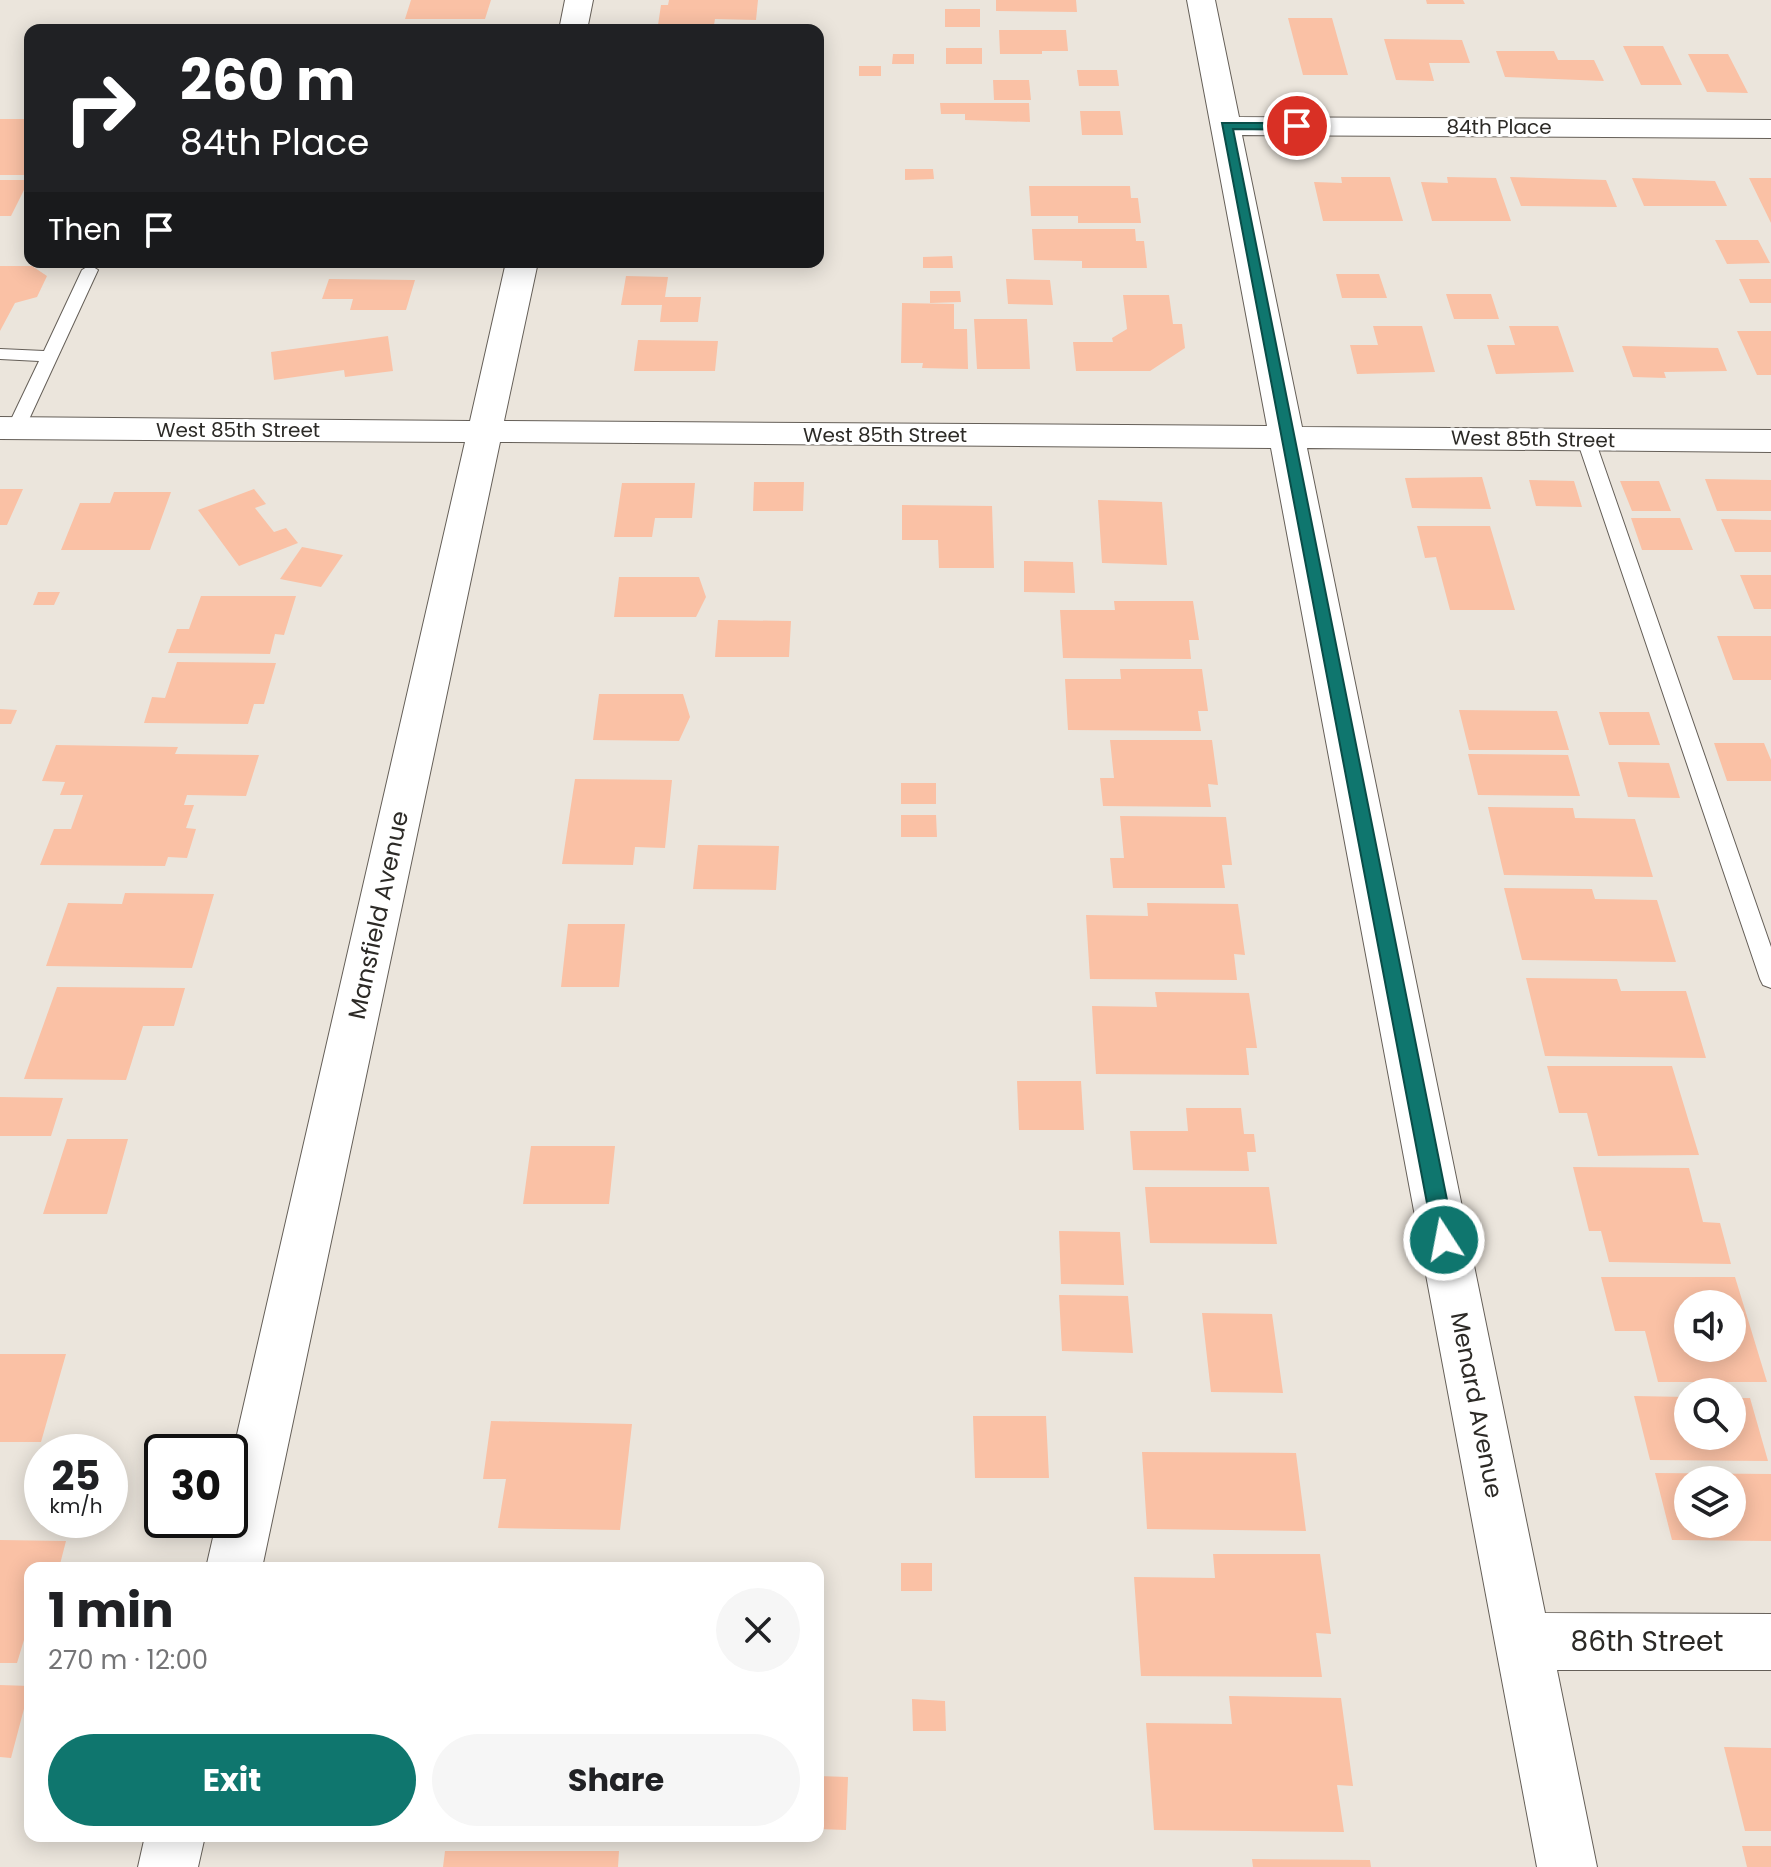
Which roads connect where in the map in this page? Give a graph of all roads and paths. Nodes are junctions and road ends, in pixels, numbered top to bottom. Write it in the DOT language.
graph roads {
  1 [pos="579,0"];
  2 [pos="1201,0"];
  3 [pos="574,24"];
  4 [pos="1226,126"];
  5 [pos="1771,129"];
  6 [pos="521,268"];
  7 [pos="90,270"];
  8 [pos="0,354"];
  9 [pos="49,356"];
  10 [pos="8,428"];
  11 [pos="484,432"];
  12 [pos="1287,437"];
  13 [pos="1586,440"];
  14 [pos="1771,441"];
  15 [pos="1771,979"];
  16 [pos="235,1562"];
  17 [pos="1523,1641"];
  18 [pos="1771,1642"];
  19 [pos="174,1842"];
  20 [pos="168,1867"];
  21 [pos="1567,1867"];
  1 -- 3 [label="street"];
  2 -- 4 [label="street, Menard Avenue"];
  4 -- 5 [label="street, 84th Place"];
  4 -- 12 [label="street, Menard Avenue"];
  6 -- 11 [label="street, Mansfield Avenue"];
  7 -- 9 [label="lane"];
  8 -- 9 [label="lane"];
  9 -- 10 [label="lane"];
  10 -- 11 [label="street, West 85th Street"];
  11 -- 12 [label="street, West 85th Street"];
  11 -- 16 [label="street, Mansfield Avenue"];
  12 -- 13 [label="street, West 85th Street"];
  12 -- 17 [label="street, Menard Avenue"];
  13 -- 14 [label="street, West 85th Street"];
  13 -- 15 [label="lane"];
  17 -- 18 [label="street, 86th Street"];
  17 -- 21 [label="street, Menard Avenue"];
  19 -- 20 [label="street"];
}
